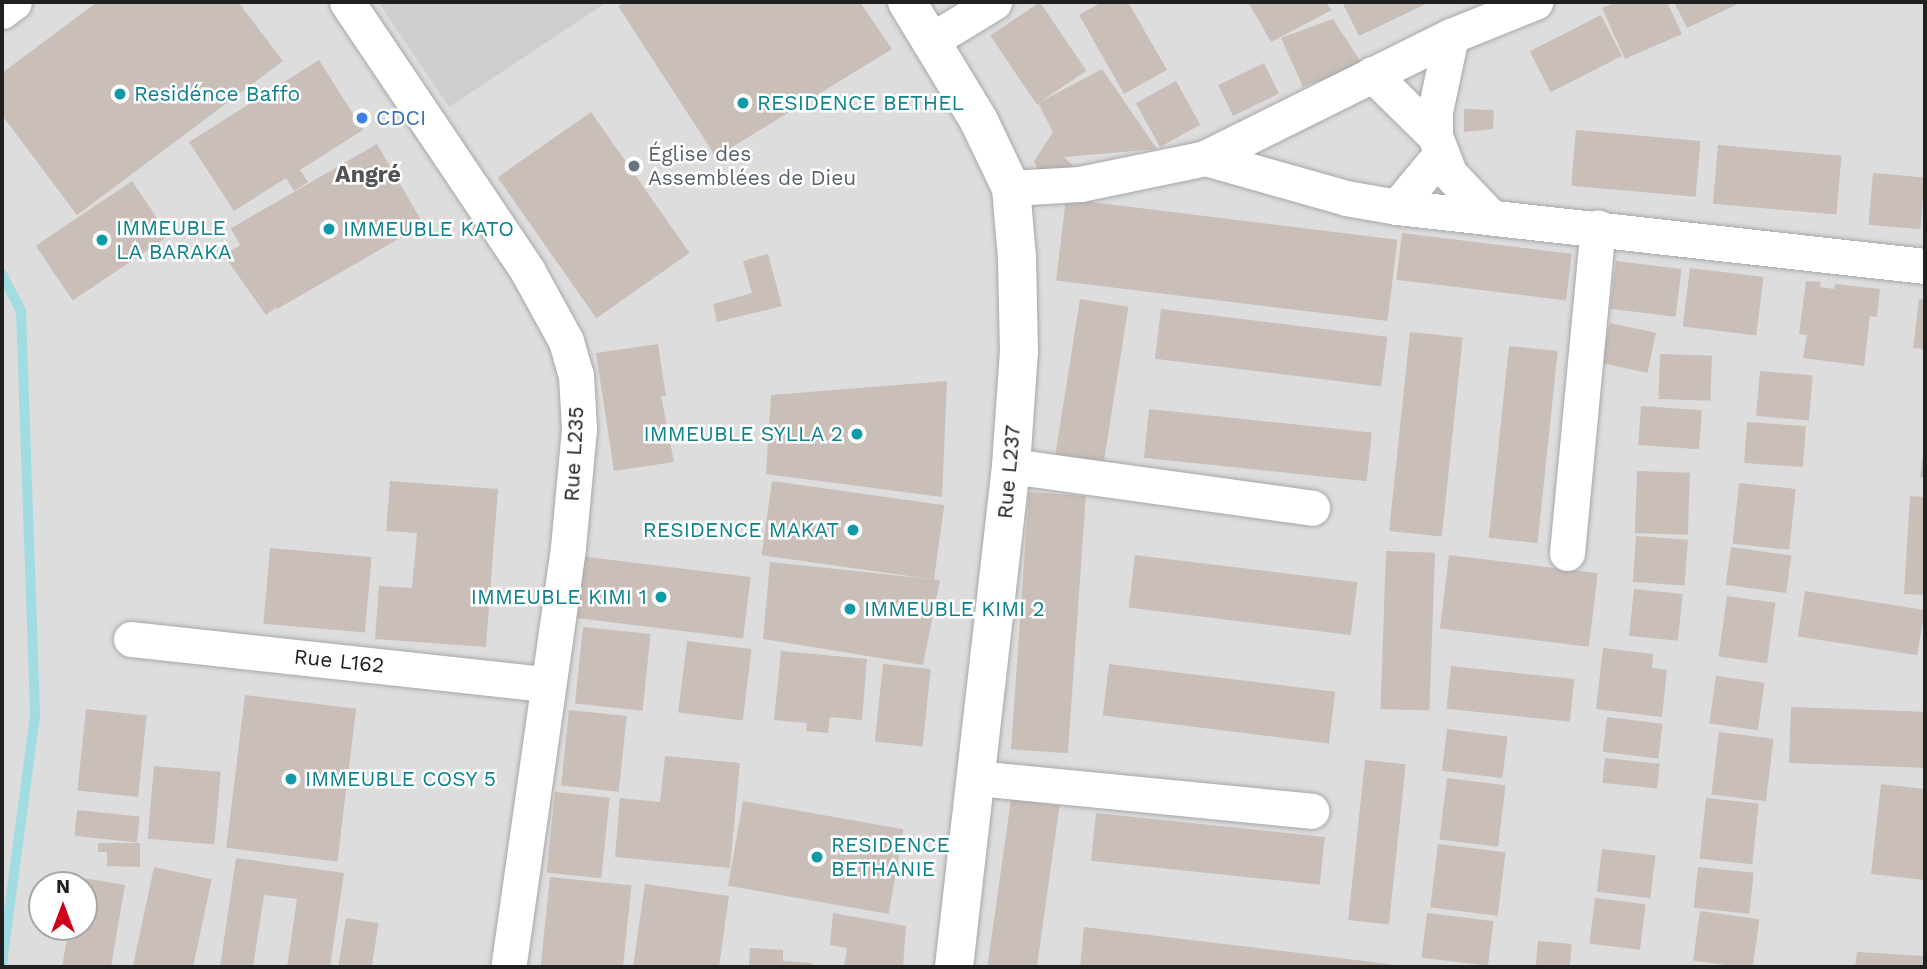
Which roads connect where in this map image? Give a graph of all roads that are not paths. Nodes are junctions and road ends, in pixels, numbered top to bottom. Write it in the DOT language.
graph roads {
  1 [pos="14,2"];
  2 [pos="347,2"];
  3 [pos="908,2"];
  4 [pos="994,2"];
  5 [pos="1535,2"];
  6 [pos="2,11"];
  7 [pos="1451,36"];
  8 [pos="932,40"];
  9 [pos="1372,74"];
  10 [pos="1437,146"];
  11 [pos="1205,158"];
  12 [pos="1010,188"];
  13 [pos="1397,207"];
  14 [pos="1489,215"];
  15 [pos="1598,227"];
  16 [pos="1925,266"];
  17 [pos="1010,466"];
  18 [pos="1312,508"];
  19 [pos="1567,553"];
  20 [pos="131,639"];
  21 [pos="547,684"];
  22 [pos="976,778"];
  23 [pos="1311,811"];
  24 [pos="508,967"];
  25 [pos="954,967"];
  1 -- 6 [label="street"];
  2 -- 21 [label="street, Rue L235"];
  3 -- 8 [label="street, Rue L237"];
  4 -- 8 [label="street"];
  5 -- 7 [label="street"];
  7 -- 9 [label="street"];
  7 -- 10 [label="street"];
  8 -- 12 [label="street, Rue L237"];
  9 -- 10 [label="street"];
  9 -- 11 [label="street"];
  10 -- 13 [label="street"];
  10 -- 14 [label="street"];
  11 -- 12 [label="street"];
  11 -- 13 [label="street"];
  12 -- 17 [label="street, Rue L237"];
  13 -- 14 [label="street"];
  14 -- 15 [label="street"];
  15 -- 16 [label="street"];
  15 -- 19 [label="street"];
  17 -- 18 [label="street"];
  17 -- 22 [label="street, Rue L237"];
  20 -- 21 [label="street, Rue L162"];
  21 -- 24 [label="street, Rue L235"];
  22 -- 23 [label="street"];
  22 -- 25 [label="street, Rue L237"];
}
